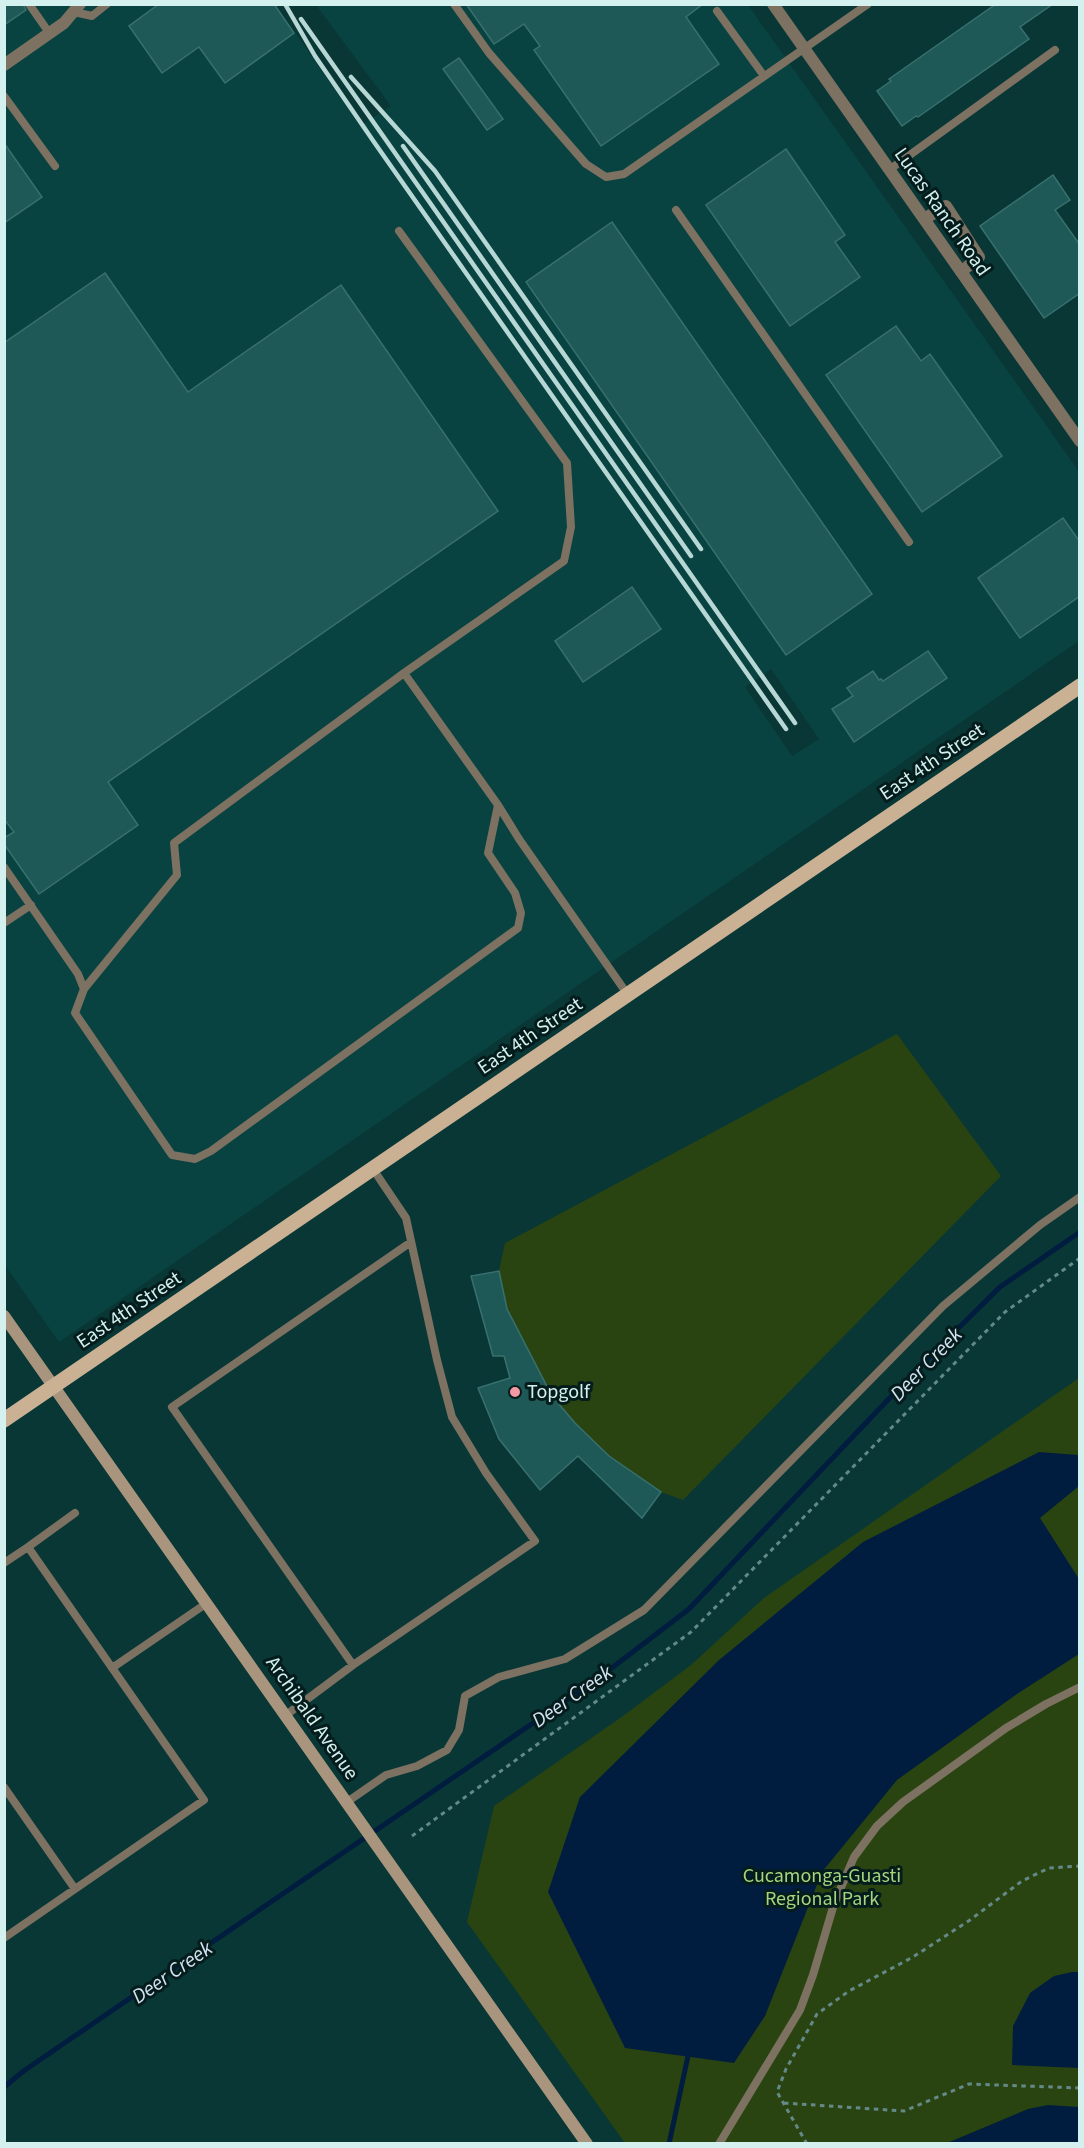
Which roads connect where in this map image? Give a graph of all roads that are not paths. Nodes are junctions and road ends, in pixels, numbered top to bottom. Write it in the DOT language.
graph roads {
  1 [pos="29,4"];
  2 [pos="107,4"];
  3 [pos="454,4"];
  4 [pos="773,4"];
  5 [pos="867,4"];
  6 [pos="78,7"];
  7 [pos="717,11"];
  8 [pos="50,34"];
  9 [pos="804,48"];
  10 [pos="1055,50"];
  11 [pos="4,65"];
  12 [pos="764,76"];
  13 [pos="4,96"];
  14 [pos="55,166"];
  15 [pos="889,170"];
  16 [pos="676,210"];
  17 [pos="924,219"];
  18 [pos="399,231"];
  19 [pos="961,272"];
  20 [pos="1080,441"];
  21 [pos="909,542"];
  22 [pos="404,673"];
  23 [pos="1080,686"];
  24 [pos="498,805"];
  25 [pos="4,867"];
  26 [pos="31,905"];
  27 [pos="4,923"];
  28 [pos="84,989"];
  29 [pos="628,995"];
  30 [pos="373,1169"];
  31 [pos="1080,1197"];
  32 [pos="411,1242"];
  33 [pos="4,1316"];
  34 [pos="53,1386"];
  35 [pos="4,1420"];
  36 [pos="75,1513"];
  37 [pos="28,1547"];
  38 [pos="4,1563"];
  39 [pos="207,1603"];
  40 [pos="353,1665"];
  41 [pos="112,1668"];
  42 [pos="1080,1687"];
  43 [pos="286,1715"];
  44 [pos="4,1787"];
  45 [pos="347,1802"];
  46 [pos="75,1889"];
  47 [pos="4,1938"];
  48 [pos="587,2144"];
  49 [pos="719,2144"];
  1 -- 8 [label="lane"];
  2 -- 6 [label="lane"];
  3 -- 12 [label="lane"];
  4 -- 9 [label="street, Lucas Ranch Road"];
  5 -- 9 [label="lane"];
  6 -- 8 [label="street"];
  7 -- 12 [label="lane"];
  8 -- 11 [label="street"];
  9 -- 12 [label="lane"];
  9 -- 15 [label="street, Lucas Ranch Road"];
  10 -- 15 [label="lane"];
  13 -- 14 [label="lane"];
  15 -- 17 [label="street, Lucas Ranch Road"];
  16 -- 21 [label="lane"];
  17 -- 19 [label="street, Lucas Ranch Road"];
  17 -- 19 [label="street"];
  18 -- 22 [label="lane"];
  19 -- 20 [label="street, Lucas Ranch Road"];
  22 -- 24 [label="lane"];
  22 -- 28 [label="lane"];
  23 -- 29 [label="main road, East 4th Street"];
  24 -- 28 [label="lane"];
  24 -- 29 [label="lane"];
  25 -- 26 [label="lane"];
  26 -- 27 [label="lane"];
  26 -- 28 [label="lane"];
  29 -- 30 [label="main road, East 4th Street"];
  30 -- 32 [label="lane"];
  30 -- 34 [label="main road, East 4th Street"];
  31 -- 45 [label="lane"];
  32 -- 40 [label="lane"];
  32 -- 40 [label="lane"];
  33 -- 34 [label="main road, Archibald Avenue"];
  34 -- 35 [label="main road, East 4th Street"];
  34 -- 39 [label="main road, Archibald Avenue"];
  36 -- 37 [label="lane"];
  37 -- 38 [label="lane"];
  37 -- 41 [label="lane"];
  39 -- 41 [label="lane"];
  39 -- 43 [label="main road, Archibald Avenue"];
  40 -- 43 [label="lane"];
  41 -- 46 [label="lane"];
  42 -- 49 [label="lane"];
  43 -- 45 [label="main road, Archibald Avenue"];
  44 -- 46 [label="lane"];
  45 -- 48 [label="main road, Archibald Avenue"];
  46 -- 47 [label="lane"];
}
